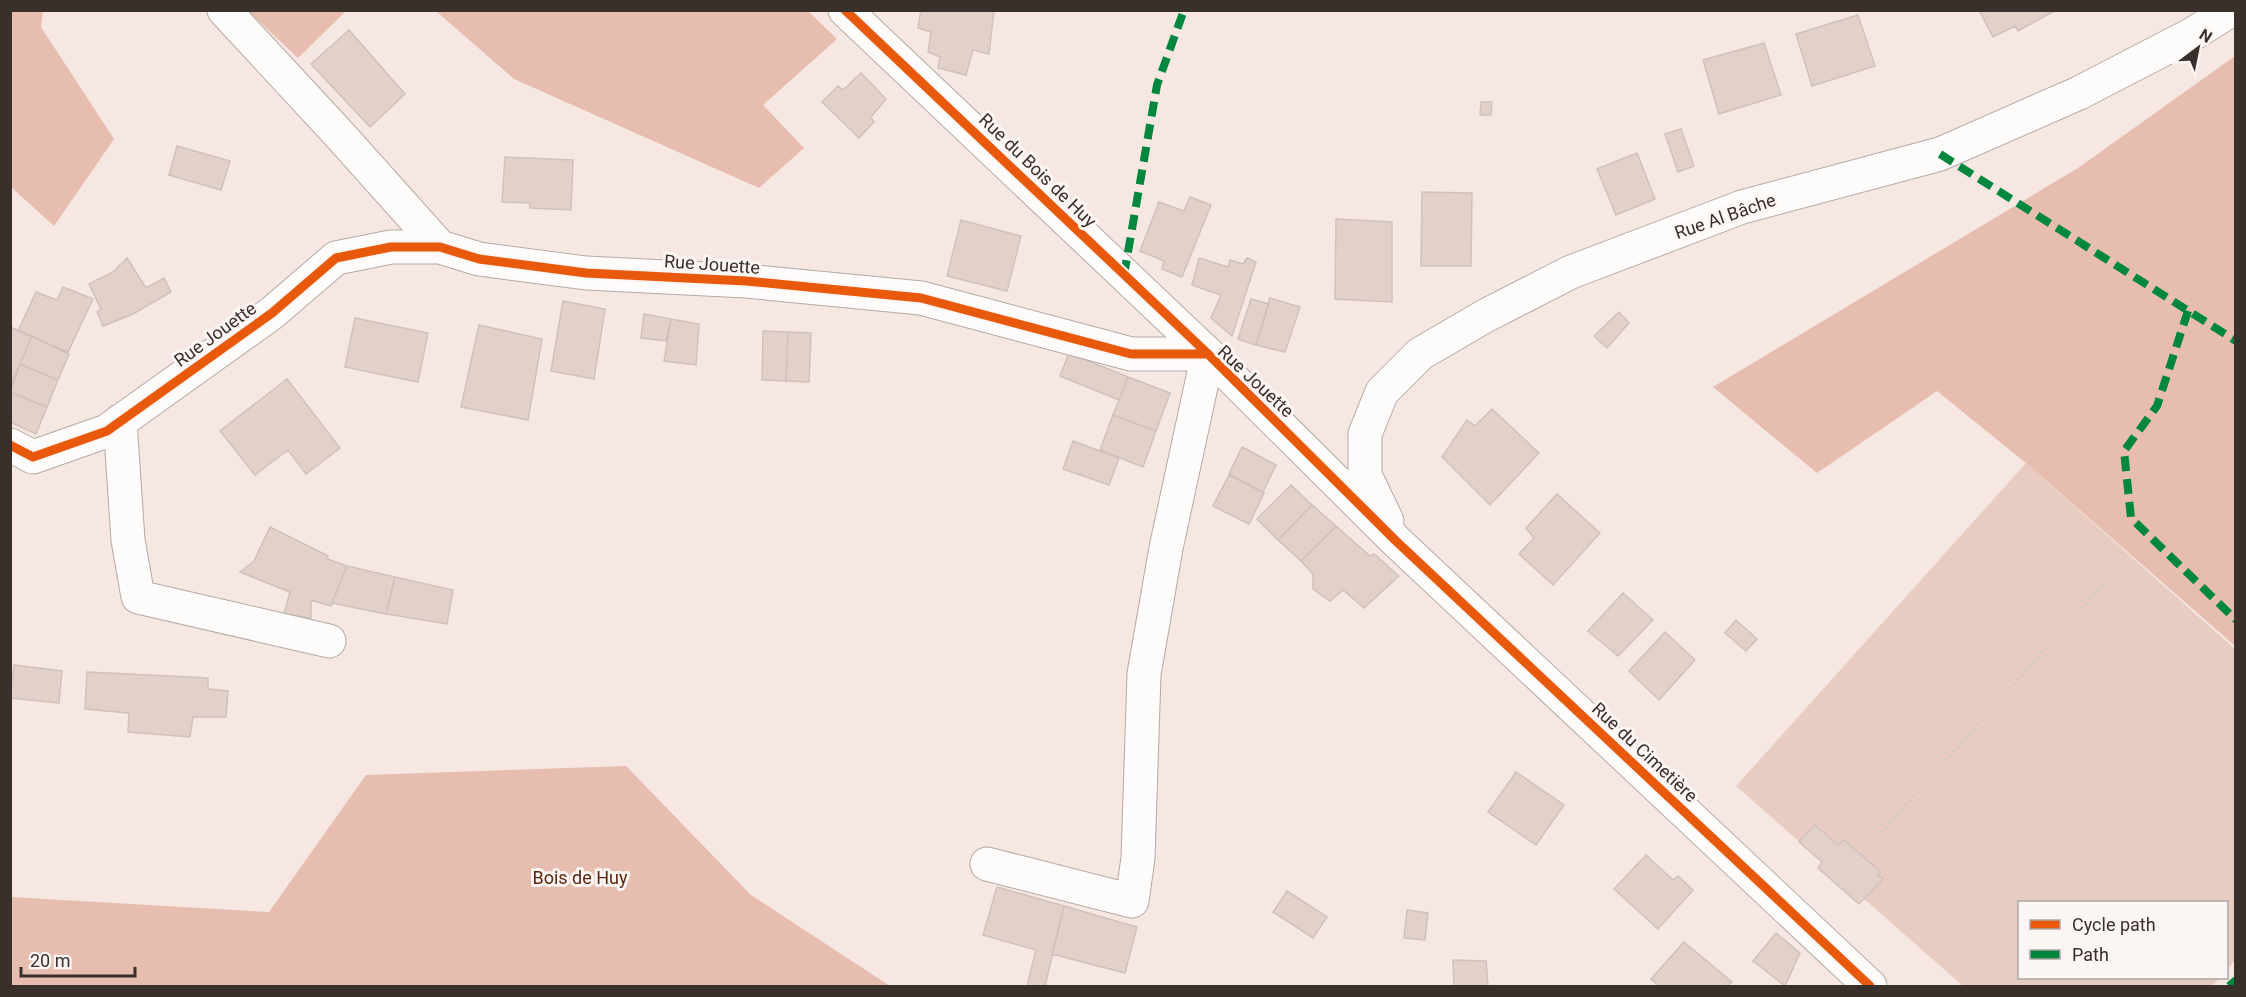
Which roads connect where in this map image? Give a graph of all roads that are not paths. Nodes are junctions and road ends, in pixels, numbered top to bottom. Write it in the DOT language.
graph roads {
  1 [pos="224,10"];
  2 [pos="845,10"];
  3 [pos="2231,10"];
  4 [pos="440,247"];
  5 [pos="1208,354"];
  6 [pos="120,421"];
  7 [pos="10,445"];
  8 [pos="1396,541"];
  9 [pos="328,641"];
  10 [pos="987,864"];
  11 [pos="1870,987"];
  1 -- 4 [label="street"];
  2 -- 5 [label="street, Rue du Bois de Huy"];
  3 -- 8 [label="street, Rue Al Bâche"];
  4 -- 5 [label="street, Rue Jouette"];
  4 -- 6 [label="street, Rue Jouette"];
  5 -- 8 [label="street, Rue Jouette"];
  5 -- 10 [label="street"];
  6 -- 7 [label="street, Rue Jouette"];
  6 -- 9 [label="street"];
  8 -- 11 [label="street, Rue du Cimetière"];
}
